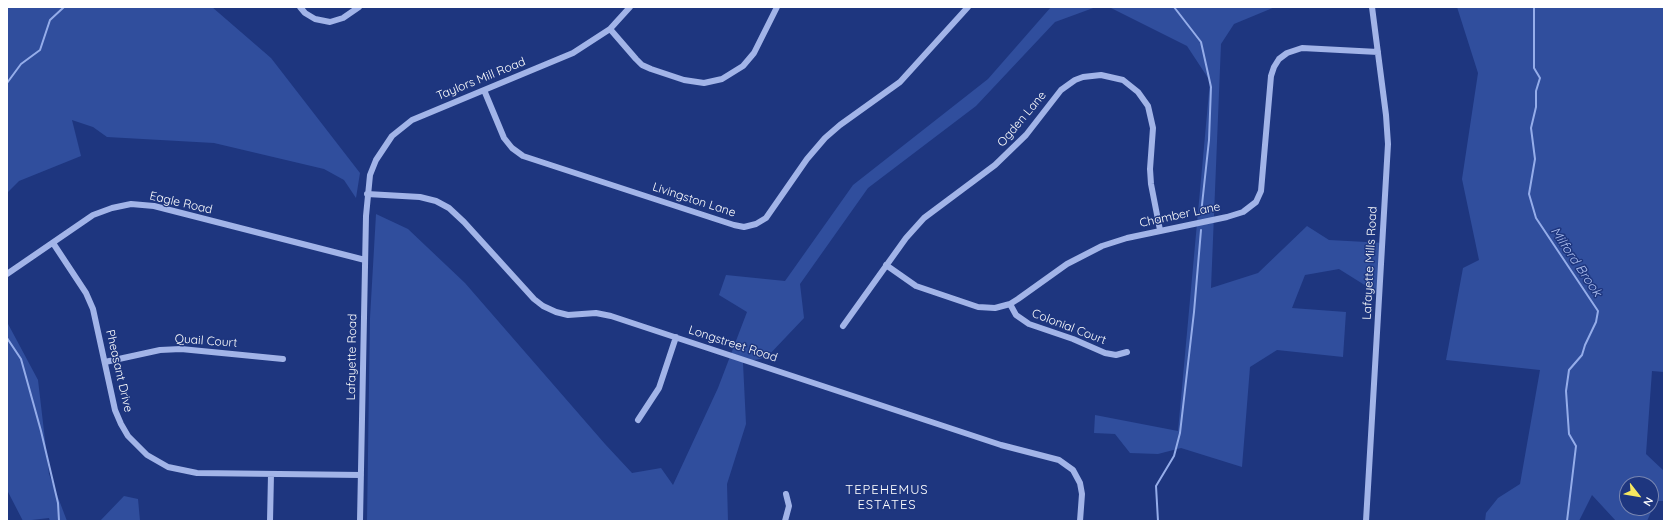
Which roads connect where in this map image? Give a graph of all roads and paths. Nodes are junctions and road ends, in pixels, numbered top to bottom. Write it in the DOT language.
graph roads {
  1 [pos="300,7"];
  2 [pos="359,7"];
  3 [pos="630,7"];
  4 [pos="777,7"];
  5 [pos="968,7"];
  6 [pos="1372,7"];
  7 [pos="610,29"];
  8 [pos="1378,52"];
  9 [pos="484,90"];
  10 [pos="367,194"];
  11 [pos="1160,230"];
  12 [pos="53,243"];
  13 [pos="364,260"];
  14 [pos="886,265"];
  15 [pos="7,274"];
  16 [pos="1010,304"];
  17 [pos="843,326"];
  18 [pos="676,337"];
  19 [pos="1128,352"];
  20 [pos="283,359"];
  21 [pos="106,362"];
  22 [pos="638,420"];
  23 [pos="271,474"];
  24 [pos="361,475"];
  25 [pos="786,494"];
  26 [pos="270,521"];
  27 [pos="360,521"];
  28 [pos="785,521"];
  29 [pos="1080,521"];
  30 [pos="1366,521"];
  1 -- 2 [label="street"];
  3 -- 7 [label="street, Taylors Mill Road"];
  4 -- 7 [label="street"];
  5 -- 9 [label="street, Livingston Lane"];
  6 -- 8 [label="street, Lafayette Mills Road"];
  7 -- 9 [label="street, Taylors Mill Road"];
  8 -- 11 [label="street, Chamber Lane"];
  8 -- 30 [label="street, Lafayette Mills Road"];
  9 -- 10 [label="street, Taylors Mill Road"];
  10 -- 13 [label="street, Lafayette Road"];
  10 -- 18 [label="street, Longstreet Road"];
  11 -- 14 [label="street, Ogden Lane"];
  11 -- 16 [label="street, Chamber Lane"];
  12 -- 13 [label="street, Eagle Road"];
  12 -- 15 [label="street, Eagle Road"];
  12 -- 21 [label="street, Pheasant Drive"];
  13 -- 24 [label="street, Lafayette Road"];
  14 -- 16 [label="street, Chamber Lane"];
  14 -- 17 [label="street, Ogden Lane"];
  16 -- 19 [label="street, Colonial Court"];
  18 -- 22 [label="street"];
  18 -- 29 [label="street, Longstreet Road"];
  20 -- 21 [label="street, Quail Court"];
  21 -- 23 [label="street, Pheasant Drive"];
  23 -- 24 [label="street, Pheasant Drive"];
  23 -- 26 [label="street"];
  24 -- 27 [label="street, Lafayette Road"];
  25 -- 28 [label="street"];
}
